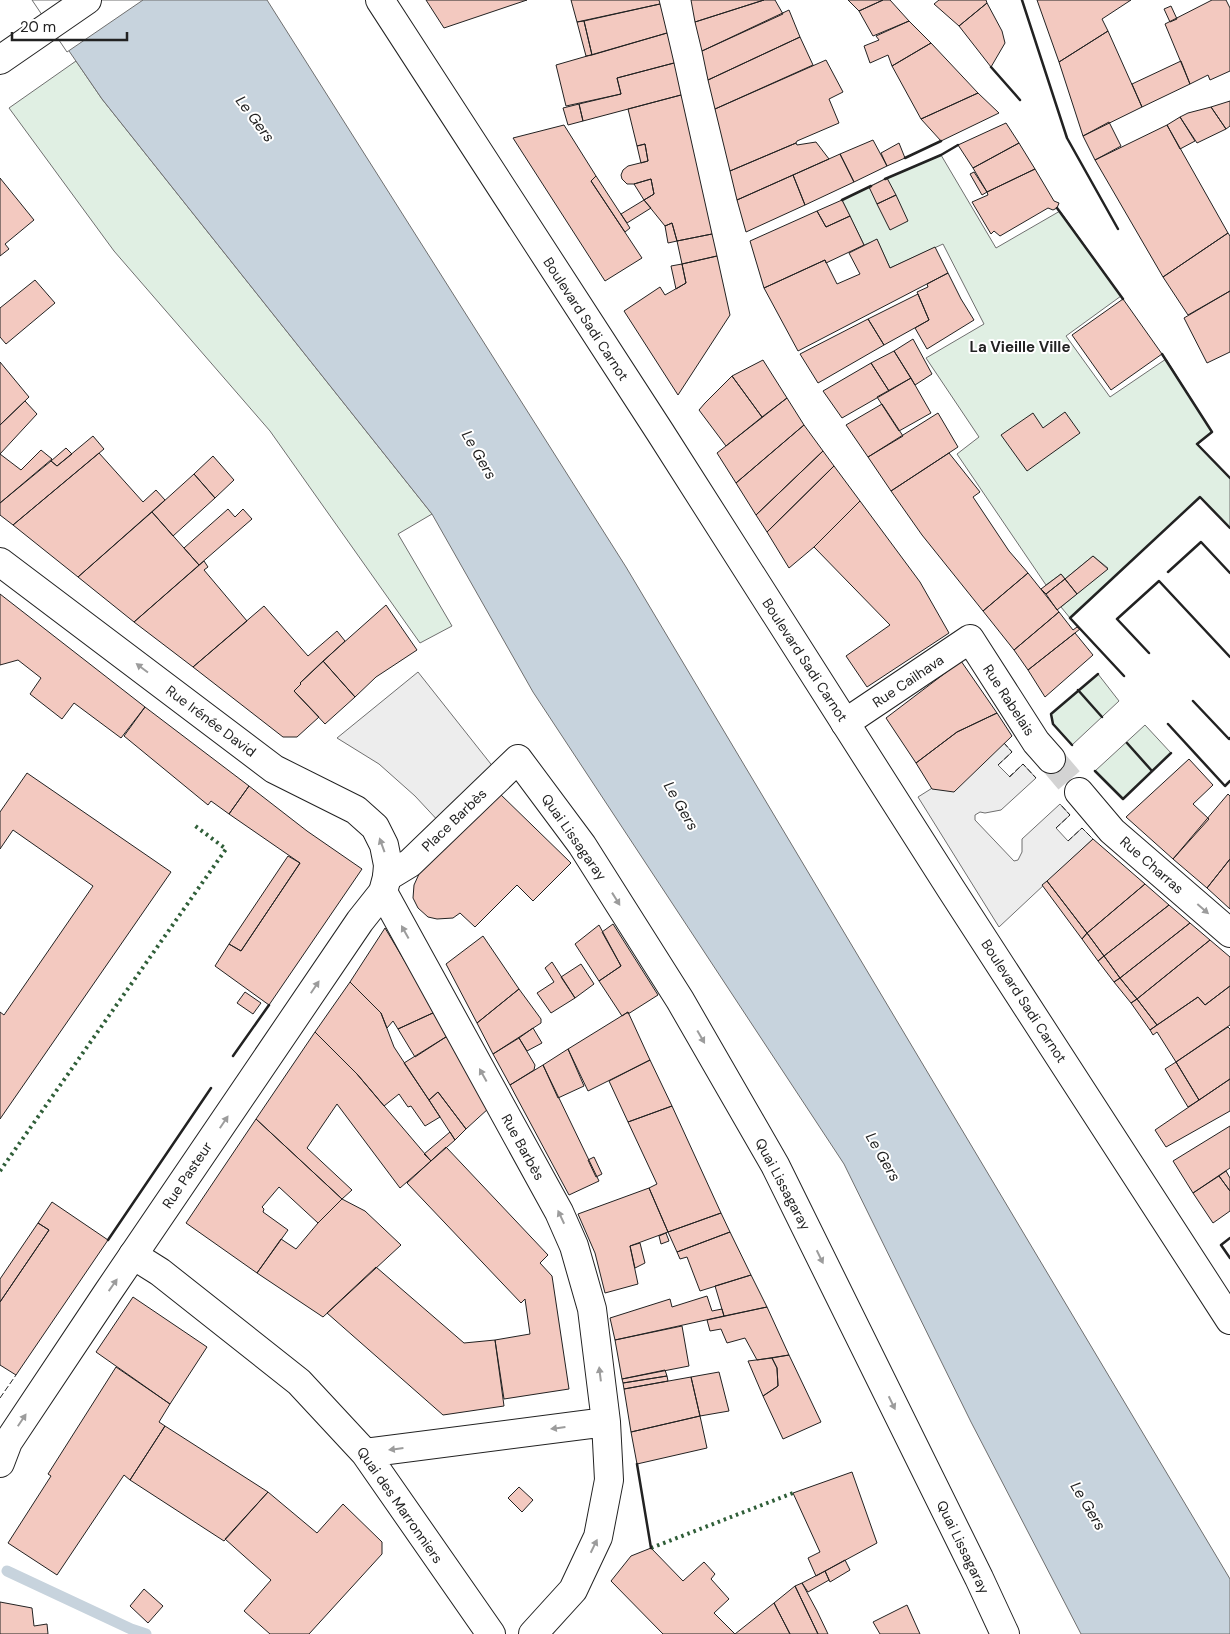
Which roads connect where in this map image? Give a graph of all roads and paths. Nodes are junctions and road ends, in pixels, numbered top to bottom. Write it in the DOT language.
graph roads {
  1 [pos="87,0"];
  2 [pos="380,0"];
  3 [pos="0,60"];
  4 [pos="0,562"];
  5 [pos="970,639"];
  6 [pos="845,723"];
  7 [pos="518,759"];
  8 [pos="1051,759"];
  9 [pos="1079,792"];
  10 [pos="385,885"];
  11 [pos="1230,932"];
  12 [pos="133,1255"];
  13 [pos="1230,1320"];
  14 [pos="606,1422"];
  15 [pos="3,1452"];
  16 [pos="365,1453"];
  17 [pos="491,1634"];
  18 [pos="533,1634"];
  19 [pos="1005,1634"];
  1 -- 3 [label="street"];
  2 -- 6 [label="street, Boulevard Sadi Carnot"];
  10 -- 4 [label="street, Rue Irénée David, one-way"];
  5 -- 6 [label="street, Rue Cailhava"];
  5 -- 8 [label="street, Rue Rabelais"];
  6 -- 13 [label="street, Boulevard Sadi Carnot"];
  7 -- 10 [label="street, Place Barbès"];
  7 -- 19 [label="street, Quai Lissagaray, one-way"];
  9 -- 11 [label="street, Rue Charras, one-way"];
  12 -- 10 [label="street, Rue Pasteur, one-way"];
  14 -- 10 [label="street, Rue Barbès, one-way"];
  15 -- 12 [label="street, Rue Pasteur, one-way"];
  12 -- 16 [label="street, Quai des Marronniers"];
  14 -- 16 [label="street, one-way"];
  18 -- 14 [label="street, Rue Barbès, one-way"];
  16 -- 17 [label="street, Quai des Marronniers"];
}
